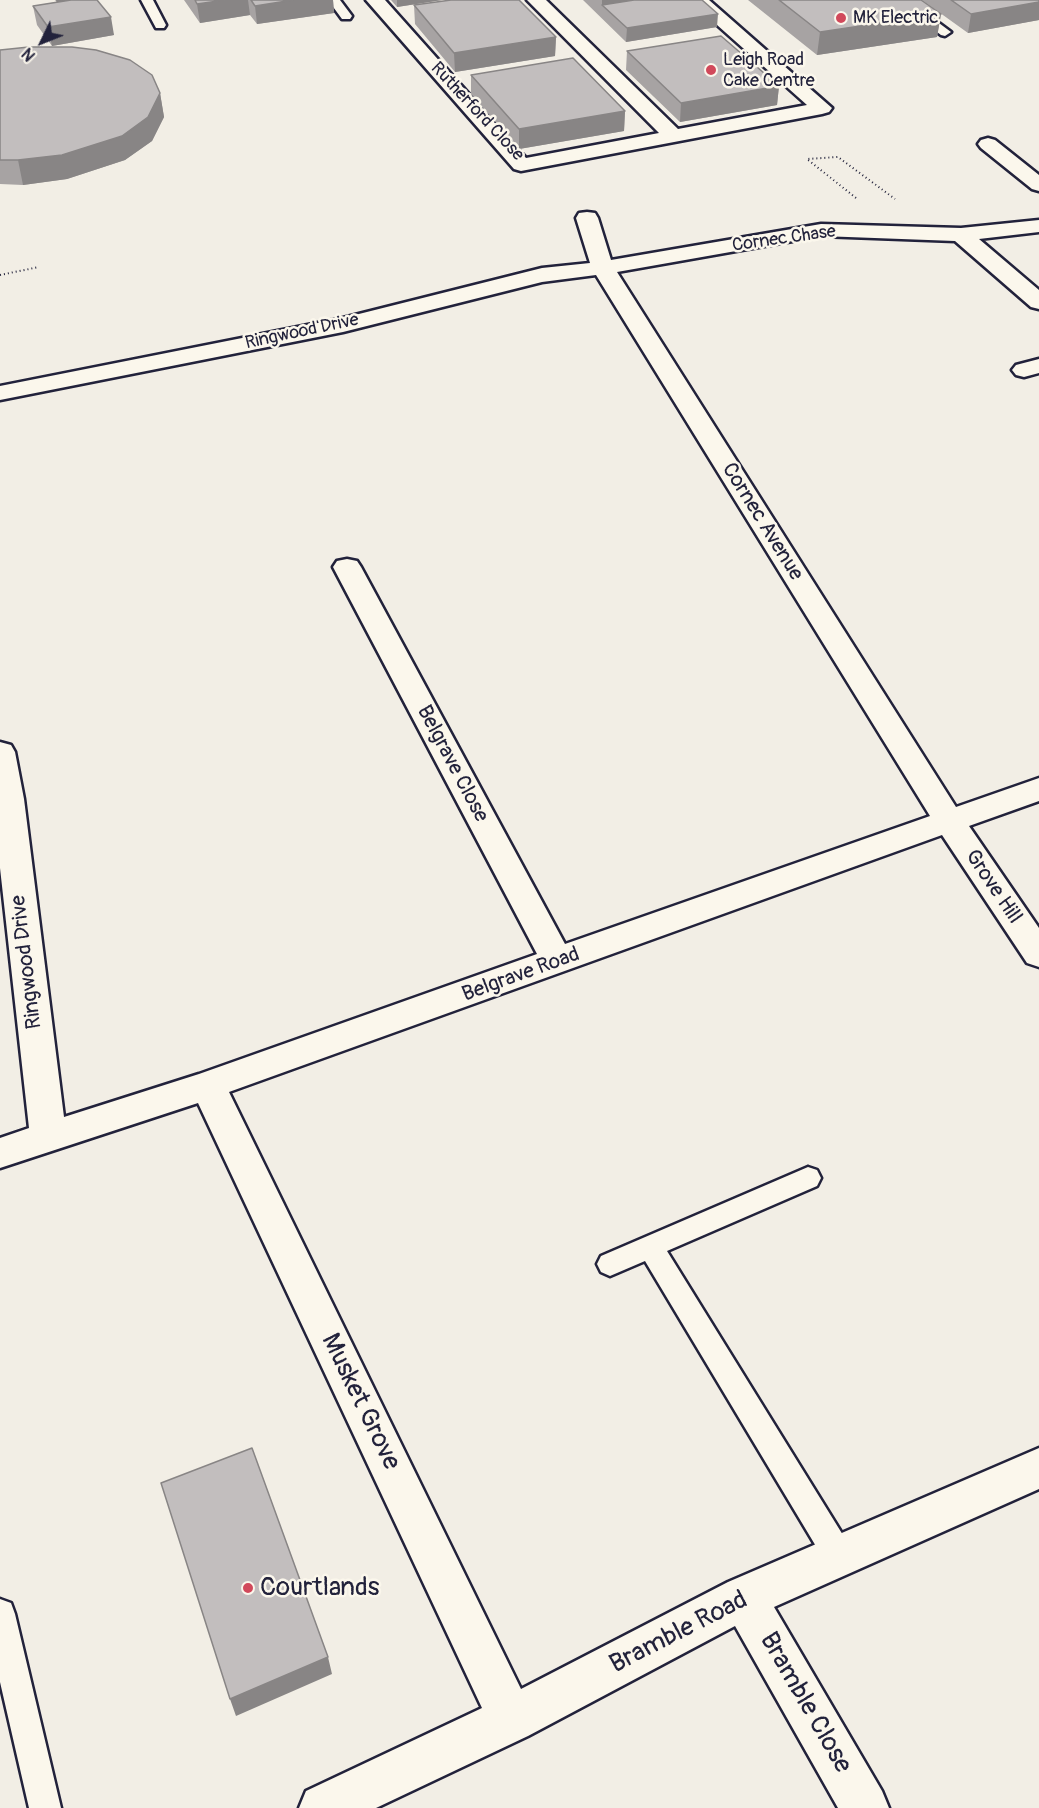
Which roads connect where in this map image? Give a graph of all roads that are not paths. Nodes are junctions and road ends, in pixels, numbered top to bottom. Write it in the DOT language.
graph roads {
  1 [pos="147,0"];
  2 [pos="334,0"];
  3 [pos="375,0"];
  4 [pos="536,0"];
  5 [pos="698,0"];
  6 [pos="900,0"];
  7 [pos="346,16"];
  8 [pos="160,25"];
  9 [pos="945,32"];
  10 [pos="674,136"];
  11 [pos="988,144"];
  12 [pos="1039,185"];
  13 [pos="587,218"];
  14 [pos="1039,226"];
  15 [pos="953,235"];
  16 [pos="603,268"];
  17 [pos="1039,302"];
  18 [pos="0,393"];
  19 [pos="347,567"];
  20 [pos="0,752"];
  21 [pos="1039,789"];
  22 [pos="4,800"];
  23 [pos="948,820"];
  24 [pos="1039,954"];
  25 [pos="558,962"];
  26 [pos="208,1085"];
  27 [pos="48,1137"];
  28 [pos="0,1153"];
  29 [pos="808,1178"];
  30 [pos="650,1246"];
  31 [pos="610,1264"];
  32 [pos="1039,1468"];
  33 [pos="840,1558"];
  34 [pos="744,1598"];
  35 [pos="0,1614"];
  36 [pos="511,1719"];
  37 [pos="45,1808"];
  38 [pos="323,1808"];
  39 [pos="865,1808"];
  1 -- 8 [label="lane"];
  2 -- 7 [label="lane"];
  3 -- 10 [label="street, Rutherford Close"];
  4 -- 10 [label="street"];
  5 -- 10 [label="street, Rutherford Close"];
  6 -- 9 [label="lane"];
  11 -- 12 [label="street"];
  13 -- 16 [label="street, Cornec Avenue"];
  14 -- 15 [label="street, Cornec Chase"];
  15 -- 16 [label="street, Cornec Chase"];
  15 -- 17 [label="street"];
  16 -- 18 [label="street, Ringwood Drive"];
  16 -- 23 [label="street, Cornec Avenue"];
  19 -- 25 [label="street, Belgrave Close"];
  20 -- 22 [label="street, Ringwood Drive"];
  21 -- 23 [label="street, Belgrave Road"];
  22 -- 27 [label="street, Ringwood Drive"];
  23 -- 24 [label="street, Grove Hill"];
  23 -- 25 [label="street, Belgrave Road"];
  25 -- 26 [label="street, Belgrave Road"];
  26 -- 27 [label="street, Belgrave Road"];
  26 -- 36 [label="street, Musket Grove"];
  27 -- 28 [label="street, Belgrave Road"];
  29 -- 30 [label="lane"];
  30 -- 31 [label="lane"];
  30 -- 33 [label="lane"];
  32 -- 33 [label="street, Bramble Road"];
  33 -- 34 [label="street, Bramble Road"];
  34 -- 36 [label="street, Bramble Road"];
  34 -- 39 [label="street, Bramble Close"];
  35 -- 37 [label="lane"];
  36 -- 38 [label="street, Bramble Road"];
}
